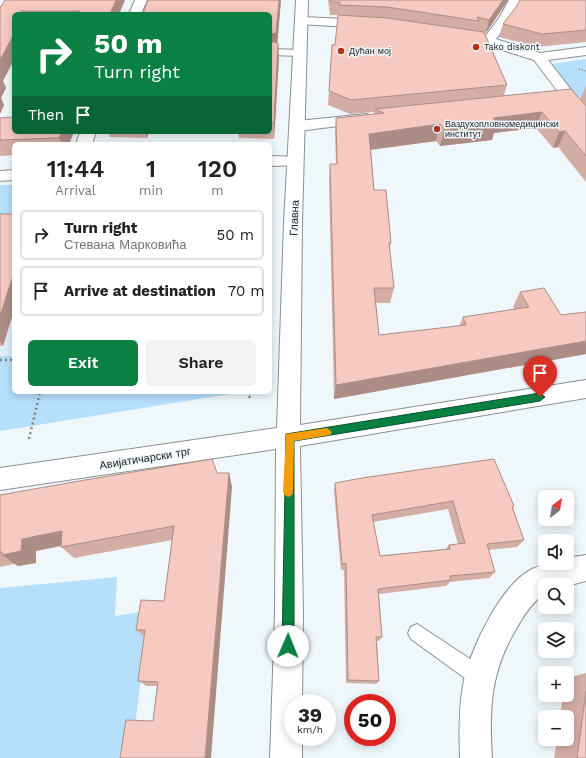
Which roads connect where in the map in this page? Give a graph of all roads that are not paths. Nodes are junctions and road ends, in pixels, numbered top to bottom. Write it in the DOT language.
graph roads {
  1 [pos="141,0"];
  2 [pos="302,0"];
  3 [pos="515,0"];
  4 [pos="136,12"];
  5 [pos="302,21"];
  6 [pos="377,25"];
  7 [pos="448,34"];
  8 [pos="488,41"];
  9 [pos="586,51"];
  10 [pos="272,52"];
  11 [pos="301,53"];
  12 [pos="539,57"];
  13 [pos="569,98"];
  14 [pos="551,100"];
  15 [pos="378,118"];
  16 [pos="586,119"];
  17 [pos="298,126"];
  18 [pos="272,161"];
  19 [pos="295,162"];
  20 [pos="0,176"];
  21 [pos="12,176"];
  22 [pos="586,389"];
  23 [pos="289,437"];
  24 [pos="0,479"];
  25 [pos="586,568"];
  26 [pos="417,633"];
  27 [pos="480,677"];
  28 [pos="286,758"];
  29 [pos="476,758"];
  1 -- 4 [label="street"];
  2 -- 5 [label="street, Главна"];
  3 -- 8 [label="street"];
  5 -- 6 [label="street"];
  5 -- 11 [label="street, Главна"];
  7 -- 8 [label="street"];
  8 -- 12 [label="street"];
  9 -- 12 [label="street"];
  10 -- 11 [label="lane"];
  11 -- 17 [label="street, Главна"];
  12 -- 13 [label="street"];
  13 -- 14 [label="street"];
  13 -- 16 [label="street"];
  15 -- 17 [label="street"];
  17 -- 19 [label="street, Главна"];
  18 -- 19 [label="street"];
  19 -- 23 [label="street, Главна"];
  20 -- 21 [label="street"];
  22 -- 23 [label="street, Авијатичарски трг"];
  23 -- 24 [label="street, Авијатичарски трг"];
  23 -- 28 [label="street, Главна"];
  25 -- 27 [label="street"];
  26 -- 27 [label="lane"];
  27 -- 29 [label="street"];
}
